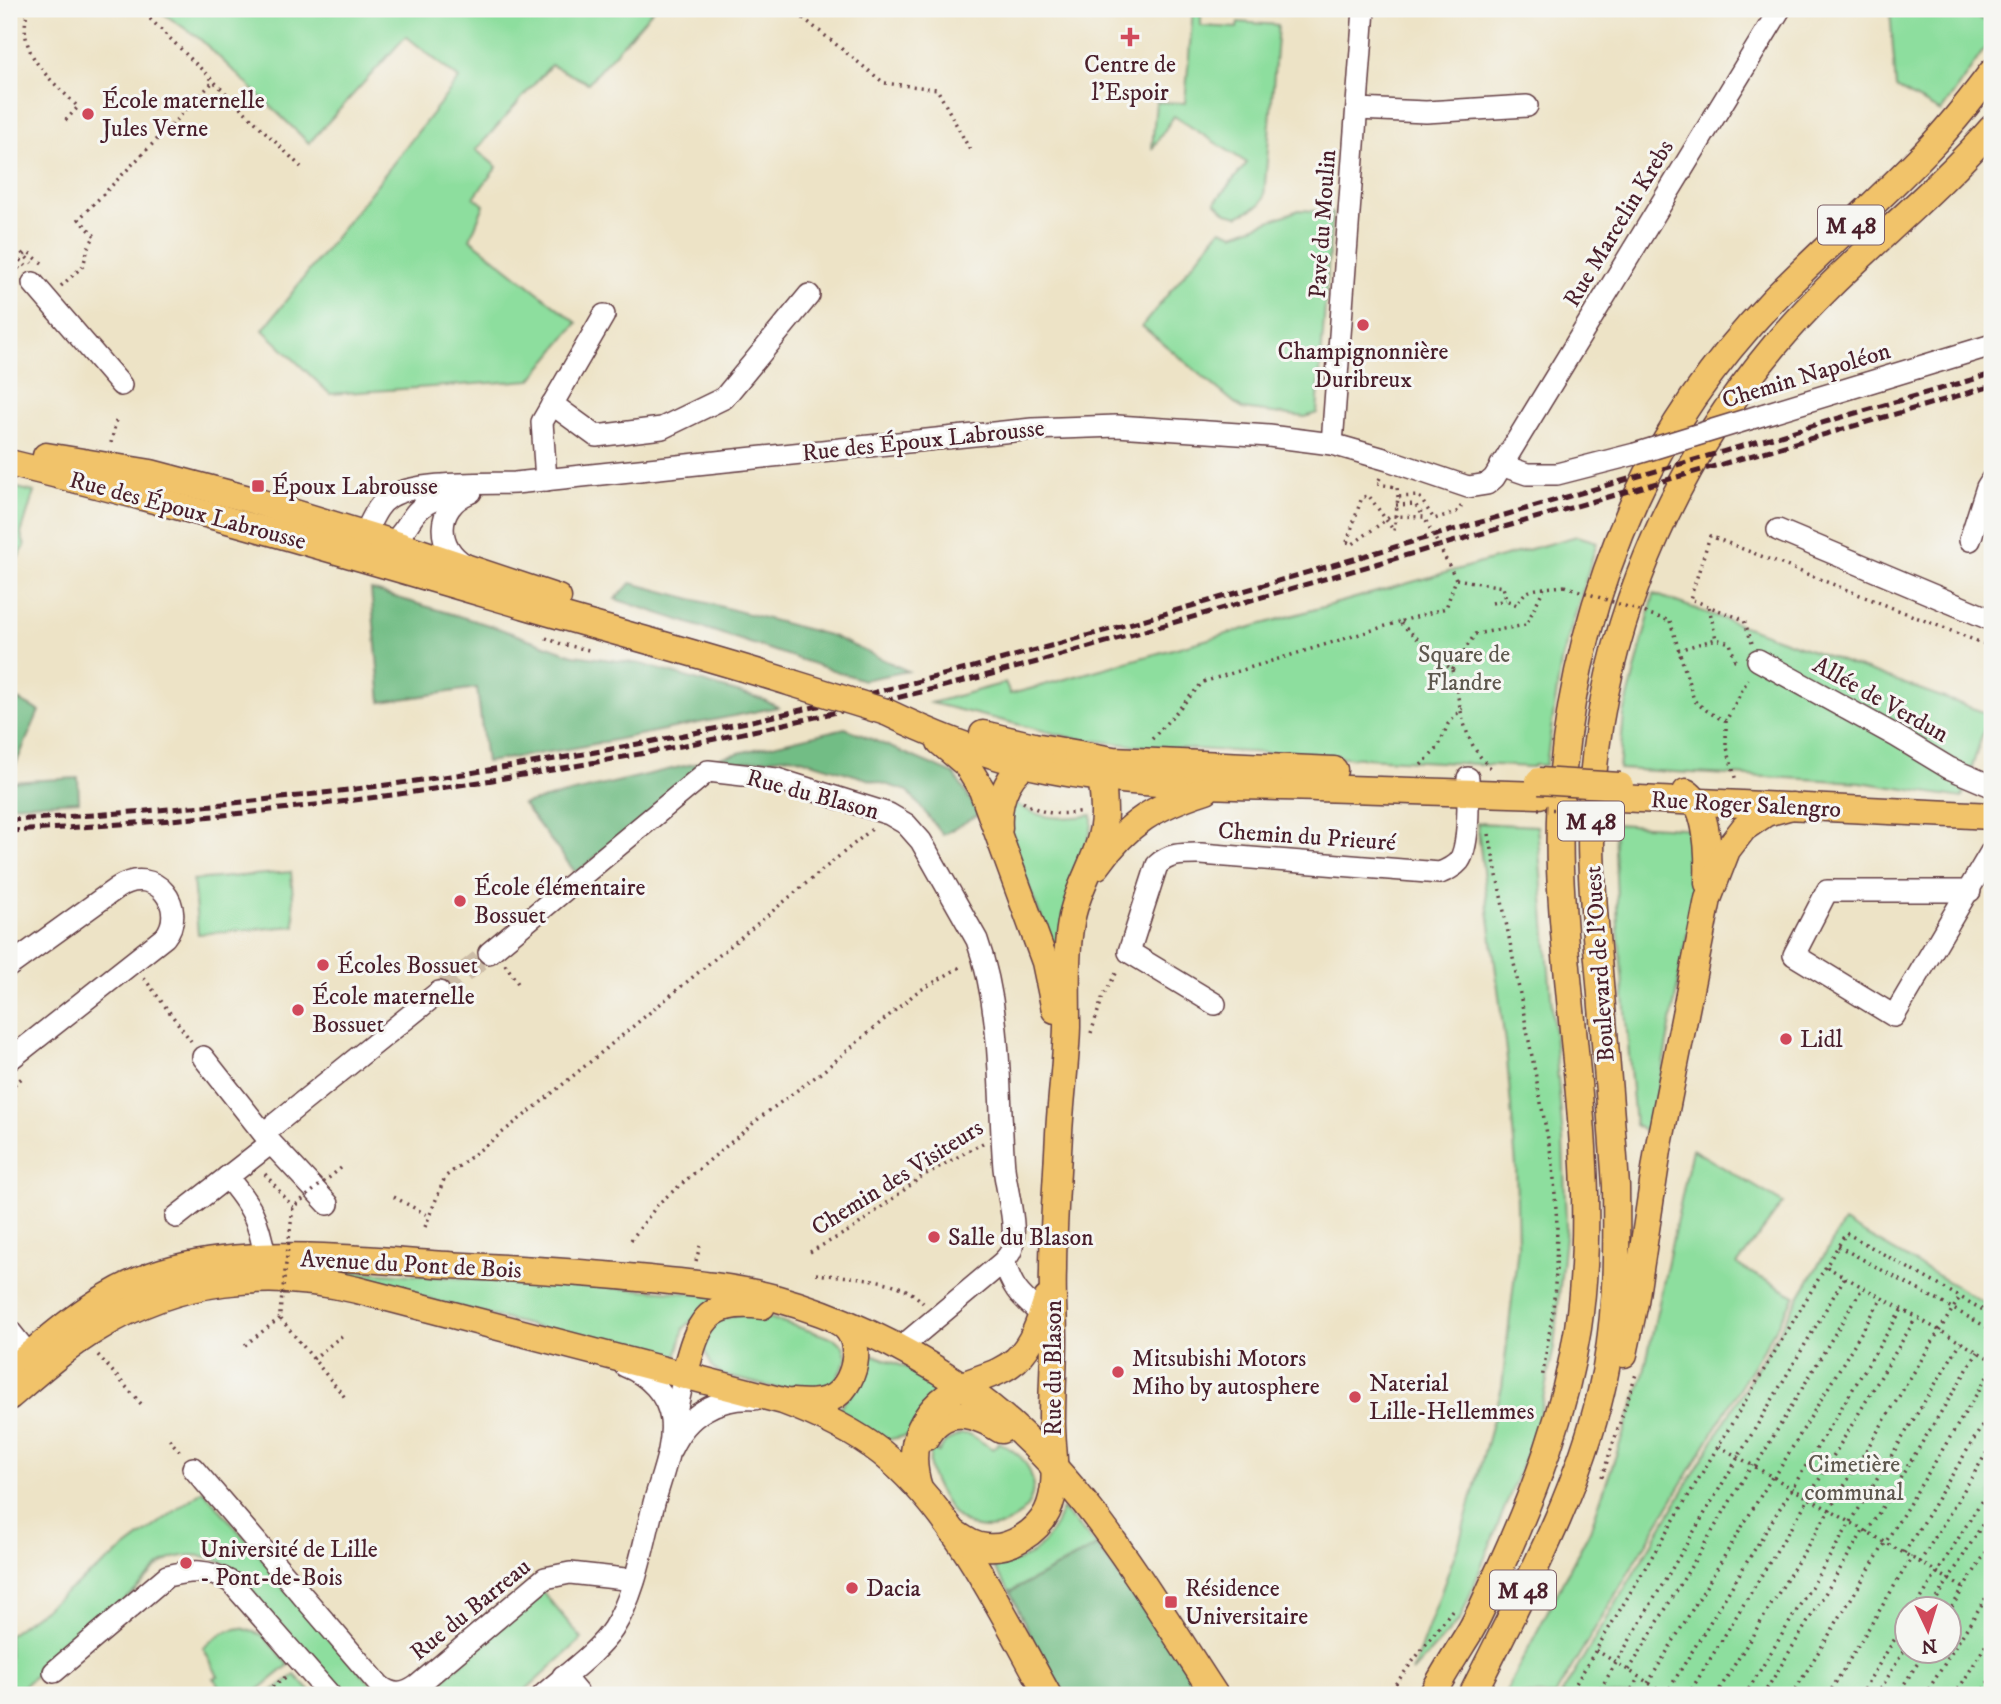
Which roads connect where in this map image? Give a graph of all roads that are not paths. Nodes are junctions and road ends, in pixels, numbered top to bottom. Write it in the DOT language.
graph roads {
  1 [pos="1364,9"];
  2 [pos="1780,9"];
  3 [pos="1992,72"];
  4 [pos="1527,106"];
  5 [pos="1357,110"];
  6 [pos="1992,128"];
  7 [pos="42,283"];
  8 [pos="809,295"];
  9 [pos="604,315"];
  10 [pos="1992,345"];
  11 [pos="121,385"];
  12 [pos="552,404"];
  13 [pos="1332,444"];
  14 [pos="9,447"];
  15 [pos="9,463"];
  16 [pos="1501,465"];
  17 [pos="1992,479"];
  18 [pos="546,480"];
  19 [pos="515,483"];
  20 [pos="1468,487"];
  21 [pos="471,492"];
  22 [pos="1778,530"];
  23 [pos="1970,540"];
  24 [pos="393,543"];
  25 [pos="366,547"];
  26 [pos="474,569"];
  27 [pos="1992,620"];
  28 [pos="703,654"];
  29 [pos="1758,660"];
  30 [pos="886,712"];
  31 [pos="915,726"];
  32 [pos="1070,753"];
  33 [pos="1025,764"];
  34 [pos="1324,770"];
  35 [pos="1100,778"];
  36 [pos="1991,778"];
  37 [pos="1476,780"];
  38 [pos="1229,786"];
  39 [pos="1688,795"];
  40 [pos="1792,806"];
  41 [pos="1983,816"];
  42 [pos="1000,840"];
  43 [pos="1992,850"];
  44 [pos="1086,881"];
  45 [pos="1970,891"];
  46 [pos="1708,899"];
  47 [pos="489,953"];
  48 [pos="9,966"];
  49 [pos="439,992"];
  50 [pos="1215,1004"];
  51 [pos="203,1057"];
  52 [pos="9,1060"];
  53 [pos="1062,1075"];
  54 [pos="268,1138"];
  55 [pos="228,1177"];
  56 [pos="328,1203"];
  57 [pos="176,1217"];
  58 [pos="265,1256"];
  59 [pos="1004,1262"];
  60 [pos="1053,1270"];
  61 [pos="1042,1315"];
  62 [pos="840,1321"];
  63 [pos="13,1322"];
  64 [pos="526,1334"];
  65 [pos="899,1349"];
  66 [pos="26,1365"];
  67 [pos="684,1376"];
  68 [pos="962,1386"];
  69 [pos="9,1397"];
  70 [pos="783,1401"];
  71 [pos="671,1434"];
  72 [pos="666,1460"];
  73 [pos="1054,1466"];
  74 [pos="193,1468"];
  75 [pos="1573,1484"];
  76 [pos="919,1488"];
  77 [pos="953,1532"];
  78 [pos="634,1580"];
  79 [pos="1470,1631"];
  80 [pos="1451,1660"];
  81 [pos="1198,1669"];
  82 [pos="54,1672"];
  83 [pos="563,1676"];
  84 [pos="330,1695"];
  85 [pos="543,1695"];
  86 [pos="579,1695"];
  87 [pos="1048,1695"];
  88 [pos="1205,1695"];
  89 [pos="1215,1695"];
  90 [pos="1424,1695"];
  91 [pos="1432,1695"];
  92 [pos="1448,1695"];
  93 [pos="1472,1695"];
  1 -- 5 [label="street, Pavé du Moulin"];
  2 -- 16 [label="street, Rue Marcelin Krebs"];
  3 -- 79 [label="main road, Boulevard de l'Ouest / M 48"];
  4 -- 5 [label="street"];
  5 -- 13 [label="street, Pavé du Moulin"];
  6 -- 75 [label="main road, Boulevard de l'Ouest / M 48"];
  7 -- 11 [label="street"];
  8 -- 12 [label="street"];
  9 -- 12 [label="street"];
  10 -- 16 [label="street, Chemin Napoléon, bridge"];
  12 -- 18 [label="street"];
  13 -- 18 [label="street, Rue des Époux Labrousse"];
  13 -- 20 [label="street, Rue des Époux Labrousse"];
  14 -- 25 [label="main road, Rue des Époux Labrousse"];
  15 -- 25 [label="main road, Rue des Époux Labrousse"];
  16 -- 20 [label="street, Rue Marcelin Krebs"];
  17 -- 23 [label="street"];
  18 -- 19 [label="street, Rue des Époux Labrousse"];
  19 -- 21 [label="street, Rue des Époux Labrousse"];
  19 -- 25 [label="street, Rue des Époux Labrousse"];
  21 -- 24 [label="street, Rue des Époux Labrousse"];
  21 -- 26 [label="street, Rue des Époux Labrousse"];
  22 -- 27 [label="street"];
  24 -- 25 [label="main road, Rue des Époux Labrousse"];
  24 -- 26 [label="main road, Rue des Époux Labrousse"];
  25 -- 28 [label="main road, Rue des Époux Labrousse"];
  26 -- 28 [label="main road, Rue des Époux Labrousse"];
  28 -- 30 [label="main road, Rue des Époux Labrousse, bridge"];
  29 -- 36 [label="street, Allée de Verdun"];
  30 -- 31 [label="main road, Rue des Époux Labrousse"];
  30 -- 32 [label="main road, Rue des Époux Labrousse"];
  31 -- 33 [label="main road, Rue des Époux Labrousse"];
  31 -- 42 [label="main road, Rue du Blason"];
  32 -- 33 [label="main road"];
  32 -- 34 [label="main road, Rue des Époux Labrousse"];
  32 -- 35 [label="main road"];
  33 -- 35 [label="main road, Rue des Époux Labrousse"];
  33 -- 42 [label="main road, Rue du Blason"];
  34 -- 37 [label="main road, Rue Roger Salengro"];
  35 -- 38 [label="main road, Rue des Époux Labrousse"];
  35 -- 44 [label="main road, Rue du Blason"];
  36 -- 41 [label="street, Allée de Verdun"];
  37 -- 38 [label="main road, Rue Roger Salengro"];
  37 -- 39 [label="main road, Rue Roger Salengro, bridge"];
  37 -- 50 [label="street, Chemin du Prieuré"];
  38 -- 44 [label="main road, Rue du Blason"];
  39 -- 40 [label="main road, Rue Roger Salengro"];
  39 -- 41 [label="main road, Rue Roger Salengro"];
  39 -- 46 [label="main road"];
  40 -- 41 [label="main road, Rue Roger Salengro"];
  40 -- 46 [label="main road"];
  42 -- 53 [label="main road, Rue du Blason"];
  43 -- 45 [label="street"];
  44 -- 53 [label="main road, Rue du Blason"];
  45 -- 45 [label="street"];
  46 -- 75 [label="main road"];
  47 -- 59 [label="street, Rue du Blason"];
  48 -- 52 [label="street"];
  49 -- 54 [label="street"];
  51 -- 54 [label="street"];
  53 -- 60 [label="main road, Rue du Blason"];
  54 -- 55 [label="street"];
  54 -- 56 [label="street"];
  55 -- 57 [label="street"];
  55 -- 58 [label="street"];
  58 -- 62 [label="main road, Avenue du Pont de Bois"];
  58 -- 66 [label="main road, Avenue du Pont de Bois"];
  59 -- 61 [label="street, Rue du Blason"];
  59 -- 65 [label="street"];
  60 -- 61 [label="main road, Rue du Blason"];
  60 -- 73 [label="main road, Rue du Blason"];
  61 -- 68 [label="main road, Rue du Blason"];
  62 -- 65 [label="main road, Avenue du Pont de Bois"];
  62 -- 67 [label="main road, Avenue du Pont de Bois"];
  62 -- 70 [label="main road, Avenue du Pont de Bois"];
  63 -- 66 [label="street"];
  64 -- 66 [label="main road, Avenue du Pont de Bois"];
  64 -- 67 [label="main road, Avenue du Pont de Bois"];
  64 -- 71 [label="street, Avenue du Pont de Bois"];
  65 -- 68 [label="main road, Avenue du Pont de Bois"];
  66 -- 69 [label="main road, Avenue du Pont de Bois"];
  67 -- 70 [label="main road, Avenue du Pont de Bois"];
  67 -- 71 [label="street"];
  68 -- 73 [label="main road, Avenue du Pont de Bois"];
  68 -- 76 [label="main road, Rue du Blason"];
  70 -- 72 [label="street"];
  70 -- 76 [label="main road, Avenue du Pont de Bois"];
  71 -- 72 [label="street"];
  72 -- 78 [label="street"];
  73 -- 76 [label="main road"];
  73 -- 77 [label="main road"];
  73 -- 81 [label="main road, Avenue du Pont de Bois"];
  74 -- 78 [label="street, Rue du Barreau"];
  75 -- 93 [label="main road, Boulevard de l'Ouest / M 48"];
  76 -- 77 [label="main road, Avenue du Pont de Bois"];
  77 -- 87 [label="main road, Avenue du Pont de Bois"];
  78 -- 83 [label="street"];
  79 -- 80 [label="main road, Boulevard de l'Ouest / M 48"];
  79 -- 92 [label="main road"];
  80 -- 90 [label="main road"];
  80 -- 91 [label="main road, Boulevard de l'Ouest / M 48"];
  81 -- 88 [label="main road"];
  81 -- 89 [label="main road, Avenue du Pont de Bois"];
  82 -- 84 [label="street"];
  83 -- 85 [label="street"];
  83 -- 86 [label="street"];
}
